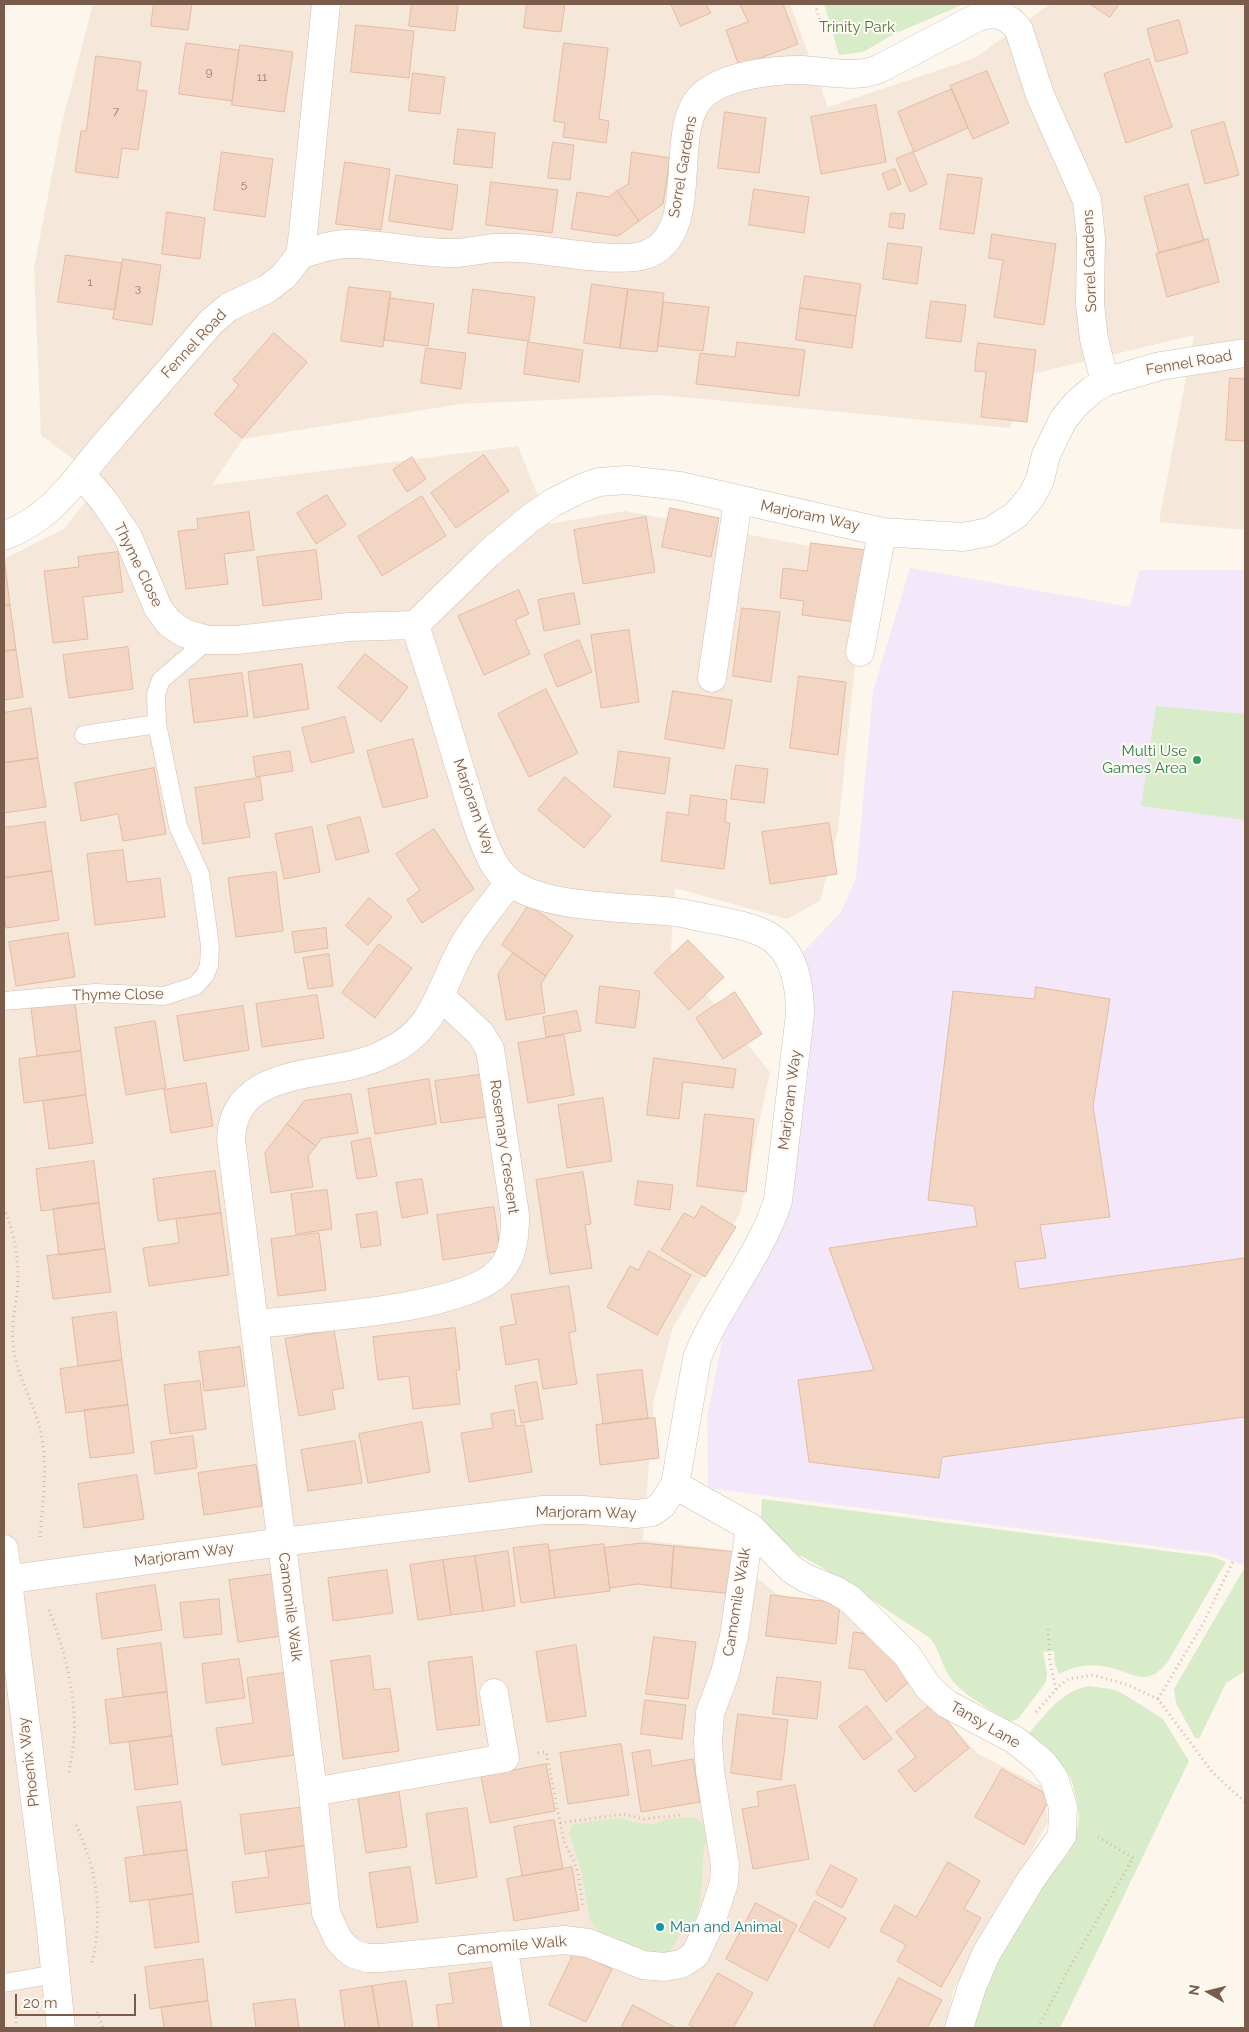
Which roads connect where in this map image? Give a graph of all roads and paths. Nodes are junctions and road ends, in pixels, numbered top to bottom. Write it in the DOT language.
graph roads {
  1 [pos="326,4"];
  2 [pos="1002,9"];
  3 [pos="300,254"];
  4 [pos="1245,353"];
  5 [pos="1105,382"];
  6 [pos="81,474"];
  7 [pos="738,500"];
  8 [pos="882,532"];
  9 [pos="4,536"];
  10 [pos="415,625"];
  11 [pos="208,640"];
  12 [pos="860,652"];
  13 [pos="712,678"];
  14 [pos="157,724"];
  15 [pos="84,736"];
  16 [pos="510,882"];
  17 [pos="441,997"];
  18 [pos="4,1001"];
  19 [pos="4,1208"];
  20 [pos="255,1324"];
  21 [pos="675,1485"];
  22 [pos="750,1527"];
  23 [pos="282,1542"];
  24 [pos="4,1549"];
  25 [pos="1234,1559"];
  26 [pos="43,1575"];
  27 [pos="6,1580"];
  28 [pos="1048,1629"];
  29 [pos="1056,1690"];
  30 [pos="494,1693"];
  31 [pos="1158,1699"];
  32 [pos="1015,1740"];
  33 [pos="505,1758"];
  34 [pos="68,1778"];
  35 [pos="313,1792"];
  36 [pos="1245,1802"];
  37 [pos="717,1811"];
  38 [pos="1063,1816"];
  39 [pos="560,1823"];
  40 [pos="75,1824"];
  41 [pos="588,1943"];
  42 [pos="503,1945"];
  43 [pos="91,1972"];
  44 [pos="55,1974"];
  45 [pos="4,1982"];
  46 [pos="96,2007"];
  47 [pos="61,2028"];
  48 [pos="102,2028"];
  49 [pos="518,2028"];
  50 [pos="959,2028"];
  51 [pos="1038,2028"];
  1 -- 3 [label="street, Fennel Road"];
  2 -- 3 [label="street, Sorrel Gardens"];
  2 -- 5 [label="street, Sorrel Gardens"];
  3 -- 6 [label="street, Fennel Road"];
  4 -- 5 [label="street, Fennel Road"];
  5 -- 8 [label="street, Marjoram Way"];
  6 -- 9 [label="street, Fennel Road"];
  6 -- 11 [label="street, Thyme Close"];
  7 -- 8 [label="street, Marjoram Way"];
  7 -- 10 [label="street, Marjoram Way"];
  7 -- 13 [label="street"];
  8 -- 12 [label="street"];
  10 -- 11 [label="street, Thyme Close"];
  10 -- 16 [label="street, Marjoram Way"];
  11 -- 14 [label="lane, Thyme Close"];
  14 -- 15 [label="lane"];
  14 -- 18 [label="lane, Thyme Close"];
  16 -- 17 [label="street"];
  16 -- 21 [label="street, Marjoram Way"];
  17 -- 20 [label="street"];
  17 -- 20 [label="street, Rosemary Crescent"];
  19 -- 26 [label="path"];
  20 -- 23 [label="street"];
  21 -- 22 [label="street, Tansy Lane"];
  21 -- 23 [label="street, Marjoram Way"];
  22 -- 32 [label="street, Tansy Lane"];
  22 -- 37 [label="street, Camomile Walk"];
  23 -- 26 [label="street, Marjoram Way"];
  23 -- 35 [label="street, Camomile Walk"];
  24 -- 27 [label="street, Phoenix Way"];
  25 -- 31 [label="path"];
  26 -- 27 [label="street, Marjoram Way"];
  26 -- 34 [label="path"];
  27 -- 44 [label="street, Phoenix Way"];
  28 -- 29 [label="path"];
  29 -- 31 [label="path"];
  29 -- 32 [label="path"];
  30 -- 33 [label="street"];
  31 -- 36 [label="path"];
  32 -- 38 [label="street, Tansy Lane"];
  33 -- 35 [label="street"];
  33 -- 39 [label="path"];
  35 -- 42 [label="street, Camomile Walk"];
  37 -- 39 [label="path"];
  37 -- 41 [label="street, Camomile Walk"];
  38 -- 50 [label="street, Tansy Lane"];
  38 -- 51 [label="path"];
  39 -- 41 [label="path"];
  40 -- 43 [label="path"];
  41 -- 42 [label="street, Camomile Walk"];
  42 -- 49 [label="street"];
  44 -- 45 [label="lane"];
  44 -- 47 [label="street, Phoenix Way"];
  46 -- 48 [label="path"];
}
